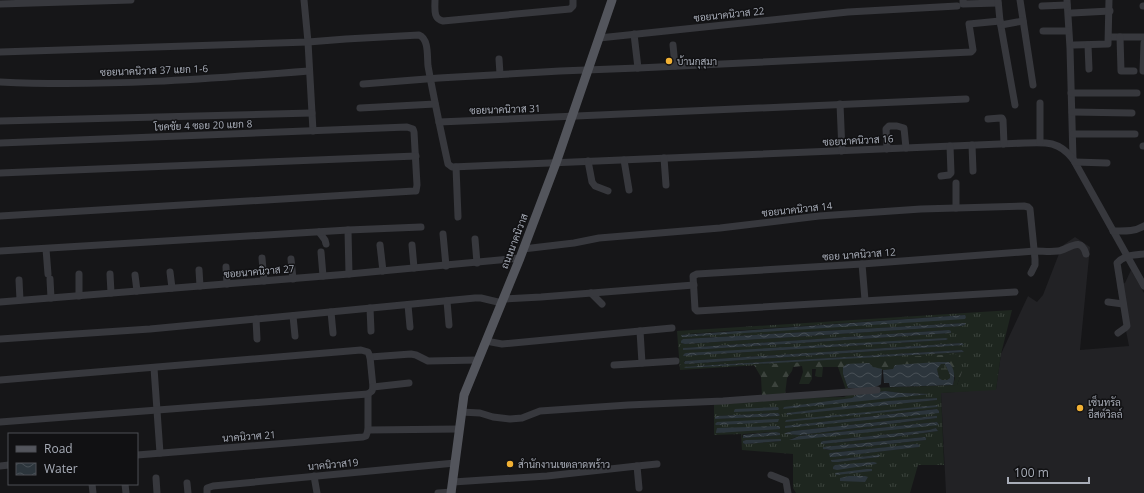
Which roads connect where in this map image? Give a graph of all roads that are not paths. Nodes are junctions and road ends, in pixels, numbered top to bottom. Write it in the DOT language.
graph roads {
  1 [pos="131,0"];
  2 [pos="304,0"];
  3 [pos="435,0"];
  4 [pos="573,0"];
  5 [pos="612,0"];
  6 [pos="1020,0"];
  7 [pos="1109,0"];
  8 [pos="978,2"];
  9 [pos="998,2"];
  10 [pos="1067,2"];
  11 [pos="961,3"];
  12 [pos="0,4"];
  13 [pos="1042,6"];
  14 [pos="1110,12"];
  15 [pos="1072,13"];
  16 [pos="1023,21"];
  17 [pos="1000,23"];
  18 [pos="1043,31"];
  19 [pos="1068,31"];
  20 [pos="634,34"];
  21 [pos="1109,37"];
  22 [pos="1120,37"];
  23 [pos="1144,37"];
  24 [pos="599,38"];
  25 [pos="308,42"];
  26 [pos="1144,44"];
  27 [pos="673,45"];
  28 [pos="1074,45"];
  29 [pos="1088,45"];
  30 [pos="0,52"];
  31 [pos="499,59"];
  32 [pos="675,66"];
  33 [pos="638,68"];
  34 [pos="1089,69"];
  35 [pos="588,70"];
  36 [pos="309,71"];
  37 [pos="1134,71"];
  38 [pos="1144,71"];
  39 [pos="500,74"];
  40 [pos="431,79"];
  41 [pos="0,82"];
  42 [pos="363,84"];
  43 [pos="1033,85"];
  44 [pos="1071,93"];
  45 [pos="1137,93"];
  46 [pos="966,99"];
  47 [pos="1040,103"];
  48 [pos="435,104"];
  49 [pos="840,104"];
  50 [pos="1015,105"];
  51 [pos="360,108"];
  52 [pos="1072,112"];
  53 [pos="312,113"];
  54 [pos="1132,113"];
  55 [pos="572,116"];
  56 [pos="988,119"];
  57 [pos="0,121"];
  58 [pos="439,122"];
  59 [pos="312,131"];
  60 [pos="1073,134"];
  61 [pos="1135,134"];
  62 [pos="1040,142"];
  63 [pos="0,143"];
  64 [pos="1004,144"];
  65 [pos="972,145"];
  66 [pos="950,146"];
  67 [pos="906,148"];
  68 [pos="887,149"];
  69 [pos="842,151"];
  70 [pos="416,156"];
  71 [pos="664,158"];
  72 [pos="624,160"];
  73 [pos="588,161"];
  74 [pos="1074,161"];
  75 [pos="556,163"];
  76 [pos="1107,163"];
  77 [pos="454,167"];
  78 [pos="973,171"];
  79 [pos="0,174"];
  80 [pos="941,176"];
  81 [pos="956,183"];
  82 [pos="666,185"];
  83 [pos="629,190"];
  84 [pos="608,191"];
  85 [pos="956,208"];
  86 [pos="0,216"];
  87 [pos="458,217"];
  88 [pos="1144,226"];
  89 [pos="421,227"];
  90 [pos="348,230"];
  91 [pos="1113,230"];
  92 [pos="319,232"];
  93 [pos="443,234"];
  94 [pos="475,239"];
  95 [pos="326,244"];
  96 [pos="380,245"];
  97 [pos="412,245"];
  98 [pos="46,249"];
  99 [pos="523,249"];
  100 [pos="0,251"];
  101 [pos="1035,251"];
  102 [pos="321,252"];
  103 [pos="1086,254"];
  104 [pos="1144,254"];
  105 [pos="1127,256"];
  106 [pos="262,258"];
  107 [pos="520,258"];
  108 [pos="291,259"];
  109 [pos="477,263"];
  110 [pos="862,264"];
  111 [pos="446,266"];
  112 [pos="226,267"];
  113 [pos="414,268"];
  114 [pos="199,270"];
  115 [pos="382,271"];
  116 [pos="170,272"];
  117 [pos="1031,273"];
  118 [pos="79,274"];
  119 [pos="110,274"];
  120 [pos="349,274"];
  121 [pos="135,275"];
  122 [pos="323,276"];
  123 [pos="293,278"];
  124 [pos="19,280"];
  125 [pos="264,281"];
  126 [pos="227,284"];
  127 [pos="694,285"];
  128 [pos="200,286"];
  129 [pos="1144,286"];
  130 [pos="172,288"];
  131 [pos="137,291"];
  132 [pos="1014,292"];
  133 [pos="111,293"];
  134 [pos="591,293"];
  135 [pos="79,296"];
  136 [pos="51,298"];
  137 [pos="20,300"];
  138 [pos="865,300"];
  139 [pos="447,301"];
  140 [pos="502,301"];
  141 [pos="0,302"];
  142 [pos="1108,302"];
  143 [pos="602,304"];
  144 [pos="1123,304"];
  145 [pos="408,305"];
  146 [pos="370,308"];
  147 [pos="331,312"];
  148 [pos="293,316"];
  149 [pos="256,319"];
  150 [pos="449,325"];
  151 [pos="410,327"];
  152 [pos="672,328"];
  153 [pos="371,330"];
  154 [pos="640,331"];
  155 [pos="333,333"];
  156 [pos="1118,333"];
  157 [pos="295,336"];
  158 [pos="0,339"];
  159 [pos="257,339"];
  160 [pos="486,340"];
  161 [pos="370,357"];
  162 [pos="478,360"];
  163 [pos="676,362"];
  164 [pos="642,363"];
  165 [pos="614,365"];
  166 [pos="154,368"];
  167 [pos="0,380"];
  168 [pos="409,383"];
  169 [pos="373,387"];
  170 [pos="877,390"];
  171 [pos="368,394"];
  172 [pos="156,410"];
  173 [pos="461,412"];
  174 [pos="0,422"];
  175 [pos="459,429"];
  176 [pos="368,430"];
  177 [pos="160,453"];
  178 [pos="138,455"];
  179 [pos="455,463"];
  180 [pos="657,464"];
  181 [pos="637,466"];
  182 [pos="771,475"];
  183 [pos="314,476"];
  184 [pos="156,478"];
  185 [pos="453,482"];
  186 [pos="187,483"];
  187 [pos="639,488"];
  188 [pos="451,492"];
  189 [pos="157,493"];
  190 [pos="188,493"];
  191 [pos="207,493"];
  192 [pos="317,493"];
  193 [pos="438,493"];
  194 [pos="788,493"];
  1 -- 12 [label="street"];
  2 -- 25 [label="street"];
  3 -- 4 [label="street"];
  5 -- 24 [label="main road, ถนนนาคนิวาส"];
  6 -- 16 [label="street"];
  7 -- 14 [label="street"];
  8 -- 9 [label="street, ซอยนาคนิวาส 22"];
  8 -- 11 [label="street, ซอยนาคนิวาส 22"];
  9 -- 17 [label="street"];
  10 -- 13 [label="street"];
  10 -- 19 [label="street"];
  11 -- 20 [label="street, ซอยนาคนิวาส 22"];
  14 -- 15 [label="street"];
  14 -- 21 [label="street"];
  16 -- 17 [label="street"];
  16 -- 43 [label="street"];
  17 -- 32 [label="street"];
  17 -- 50 [label="street"];
  18 -- 19 [label="street"];
  19 -- 44 [label="street"];
  20 -- 24 [label="street, ซอยนาคนิวาส 22"];
  20 -- 33 [label="street"];
  21 -- 22 [label="street"];
  21 -- 29 [label="street"];
  22 -- 23 [label="street"];
  22 -- 37 [label="street"];
  24 -- 35 [label="main road, ถนนนาคนิวาส"];
  25 -- 30 [label="street"];
  25 -- 36 [label="street"];
  25 -- 40 [label="street"];
  26 -- 38 [label="street"];
  27 -- 32 [label="street"];
  28 -- 29 [label="street"];
  29 -- 34 [label="street"];
  31 -- 39 [label="street"];
  32 -- 33 [label="street"];
  33 -- 35 [label="street"];
  35 -- 39 [label="street"];
  35 -- 55 [label="main road, ถนนนาคนิวาส"];
  36 -- 41 [label="street, ซอยนาคนิวาส 37 แยก 1-6"];
  36 -- 53 [label="street"];
  39 -- 40 [label="street"];
  40 -- 42 [label="street"];
  40 -- 48 [label="street"];
  44 -- 45 [label="street"];
  44 -- 52 [label="street"];
  46 -- 49 [label="street, ซอยนาคนิวาส 31"];
  47 -- 62 [label="street"];
  48 -- 51 [label="street"];
  48 -- 58 [label="street"];
  49 -- 55 [label="street, ซอยนาคนิวาส 31"];
  49 -- 69 [label="street"];
  52 -- 54 [label="street"];
  52 -- 60 [label="street"];
  53 -- 57 [label="street"];
  53 -- 59 [label="street"];
  55 -- 58 [label="street, ซอยนาคนิวาส 31"];
  55 -- 75 [label="main road, ถนนนาคนิวาส"];
  56 -- 64 [label="street"];
  58 -- 77 [label="street"];
  59 -- 63 [label="street, โชคชัย 4 ซอย 20 แยก 8"];
  59 -- 70 [label="street, โชคชัย 4 ซอย 20 แยก 8"];
  60 -- 61 [label="street"];
  60 -- 74 [label="street"];
  62 -- 64 [label="street, ซอยนาคนิวาส 16"];
  62 -- 74 [label="street, ซอยนาคนิวาส 16"];
  64 -- 65 [label="street, ซอยนาคนิวาส 16"];
  65 -- 66 [label="street, ซอยนาคนิวาส 16"];
  65 -- 78 [label="street"];
  66 -- 67 [label="street, ซอยนาคนิวาส 16"];
  66 -- 80 [label="street"];
  67 -- 68 [label="street, ซอยนาคนิวาส 16"];
  67 -- 68 [label="street"];
  68 -- 69 [label="street, ซอยนาคนิวาส 16"];
  69 -- 71 [label="street, ซอยนาคนิวาส 16"];
  70 -- 79 [label="street"];
  70 -- 86 [label="street"];
  71 -- 72 [label="street, ซอยนาคนิวาส 16"];
  71 -- 82 [label="street"];
  72 -- 73 [label="street, ซอยนาคนิวาส 16"];
  72 -- 83 [label="street"];
  73 -- 75 [label="street, ซอยนาคนิวาส 16"];
  73 -- 84 [label="street"];
  74 -- 76 [label="street"];
  74 -- 91 [label="street, ซอยนาคนิวาส 16"];
  75 -- 77 [label="street, ซอยนาคนิวาส 16"];
  75 -- 99 [label="main road, ถนนนาคนิวาส"];
  77 -- 87 [label="street"];
  81 -- 85 [label="street"];
  85 -- 99 [label="street, ซอยนาคนิวาส 14"];
  85 -- 101 [label="street, ซอยนาคนิวาส 14"];
  88 -- 91 [label="street"];
  89 -- 90 [label="street"];
  90 -- 92 [label="street"];
  90 -- 120 [label="street"];
  91 -- 105 [label="street, ซอยนาคนิวาส 16"];
  92 -- 95 [label="street"];
  92 -- 98 [label="street"];
  93 -- 111 [label="street"];
  94 -- 109 [label="street"];
  96 -- 115 [label="street"];
  97 -- 113 [label="street"];
  98 -- 100 [label="street"];
  98 -- 136 [label="street"];
  99 -- 107 [label="main road, ถนนนาคนิวาส"];
  101 -- 103 [label="street, ซอย นาคนิวาส 12"];
  101 -- 110 [label="street, ซอย นาคนิวาส 12"];
  101 -- 117 [label="street"];
  102 -- 122 [label="street"];
  104 -- 105 [label="street"];
  105 -- 129 [label="street, ซอยนาคนิวาส 16"];
  105 -- 144 [label="street"];
  106 -- 125 [label="street"];
  107 -- 109 [label="street, ซอยนาคนิวาส 27"];
  107 -- 140 [label="main road, ถนนนาคนิวาส"];
  108 -- 123 [label="street"];
  109 -- 111 [label="street, ซอยนาคนิวาส 27"];
  110 -- 127 [label="street, ซอย นาคนิวาส 12"];
  110 -- 138 [label="street"];
  111 -- 113 [label="street, ซอยนาคนิวาส 27"];
  112 -- 126 [label="street"];
  113 -- 115 [label="street, ซอยนาคนิวาส 27"];
  114 -- 128 [label="street"];
  115 -- 120 [label="street, ซอยนาคนิวาส 27"];
  116 -- 130 [label="street"];
  118 -- 135 [label="street"];
  119 -- 133 [label="street"];
  120 -- 122 [label="street, ซอยนาคนิวาส 27"];
  121 -- 131 [label="street"];
  122 -- 123 [label="street, ซอยนาคนิวาส 27"];
  123 -- 125 [label="street, ซอยนาคนิวาส 27"];
  124 -- 137 [label="street"];
  125 -- 126 [label="street, ซอยนาคนิวาส 27"];
  126 -- 128 [label="street, ซอยนาคนิวาส 27"];
  127 -- 134 [label="street"];
  127 -- 138 [label="street"];
  128 -- 130 [label="street, ซอยนาคนิวาส 27"];
  130 -- 131 [label="street, ซอยนาคนิวาส 27"];
  131 -- 133 [label="street, ซอยนาคนิวาส 27"];
  132 -- 138 [label="street"];
  133 -- 135 [label="street, ซอยนาคนิวาส 27"];
  134 -- 140 [label="street"];
  134 -- 143 [label="street"];
  135 -- 136 [label="street, ซอยนาคนิวาส 27"];
  136 -- 137 [label="street, ซอยนาคนิวาส 27"];
  137 -- 141 [label="street, ซอยนาคนิวาส 27"];
  139 -- 140 [label="street"];
  139 -- 145 [label="street"];
  139 -- 150 [label="street"];
  140 -- 160 [label="main road, ถนนนาคนิวาส"];
  142 -- 144 [label="street"];
  144 -- 156 [label="street"];
  145 -- 146 [label="street"];
  145 -- 151 [label="street"];
  146 -- 147 [label="street"];
  146 -- 153 [label="street"];
  147 -- 148 [label="street"];
  147 -- 155 [label="street"];
  148 -- 149 [label="street"];
  148 -- 157 [label="street"];
  149 -- 158 [label="street"];
  149 -- 159 [label="street"];
  152 -- 154 [label="street"];
  154 -- 160 [label="street"];
  154 -- 164 [label="street"];
  160 -- 162 [label="main road, ถนนนาคนิวาส"];
  161 -- 162 [label="street"];
  161 -- 166 [label="street"];
  161 -- 169 [label="street"];
  162 -- 173 [label="main road, ถนนนาคนิวาส"];
  163 -- 164 [label="street"];
  164 -- 165 [label="street"];
  166 -- 167 [label="street"];
  166 -- 172 [label="street"];
  168 -- 169 [label="street"];
  169 -- 171 [label="street"];
  170 -- 173 [label="street"];
  171 -- 172 [label="street"];
  171 -- 176 [label="street"];
  172 -- 174 [label="street"];
  172 -- 177 [label="street"];
  173 -- 175 [label="main road, ถนนนาคนิวาส"];
  175 -- 176 [label="street"];
  175 -- 179 [label="main road, ถนนนาคนิวาส"];
  176 -- 177 [label="street, นาคนิวาศ 21"];
  177 -- 178 [label="street, นาคนิวาศ 21"];
  179 -- 183 [label="street, นาคนิวาส19"];
  179 -- 185 [label="main road, ถนนนาคนิวาส"];
  180 -- 181 [label="street"];
  181 -- 185 [label="street"];
  181 -- 187 [label="street"];
  182 -- 194 [label="street"];
  183 -- 191 [label="street, นาคนิวาส19"];
  183 -- 192 [label="street"];
  184 -- 189 [label="street"];
  185 -- 188 [label="main road, ถนนนาคนิวาส"];
  186 -- 190 [label="street"];
  188 -- 193 [label="street"];
}
